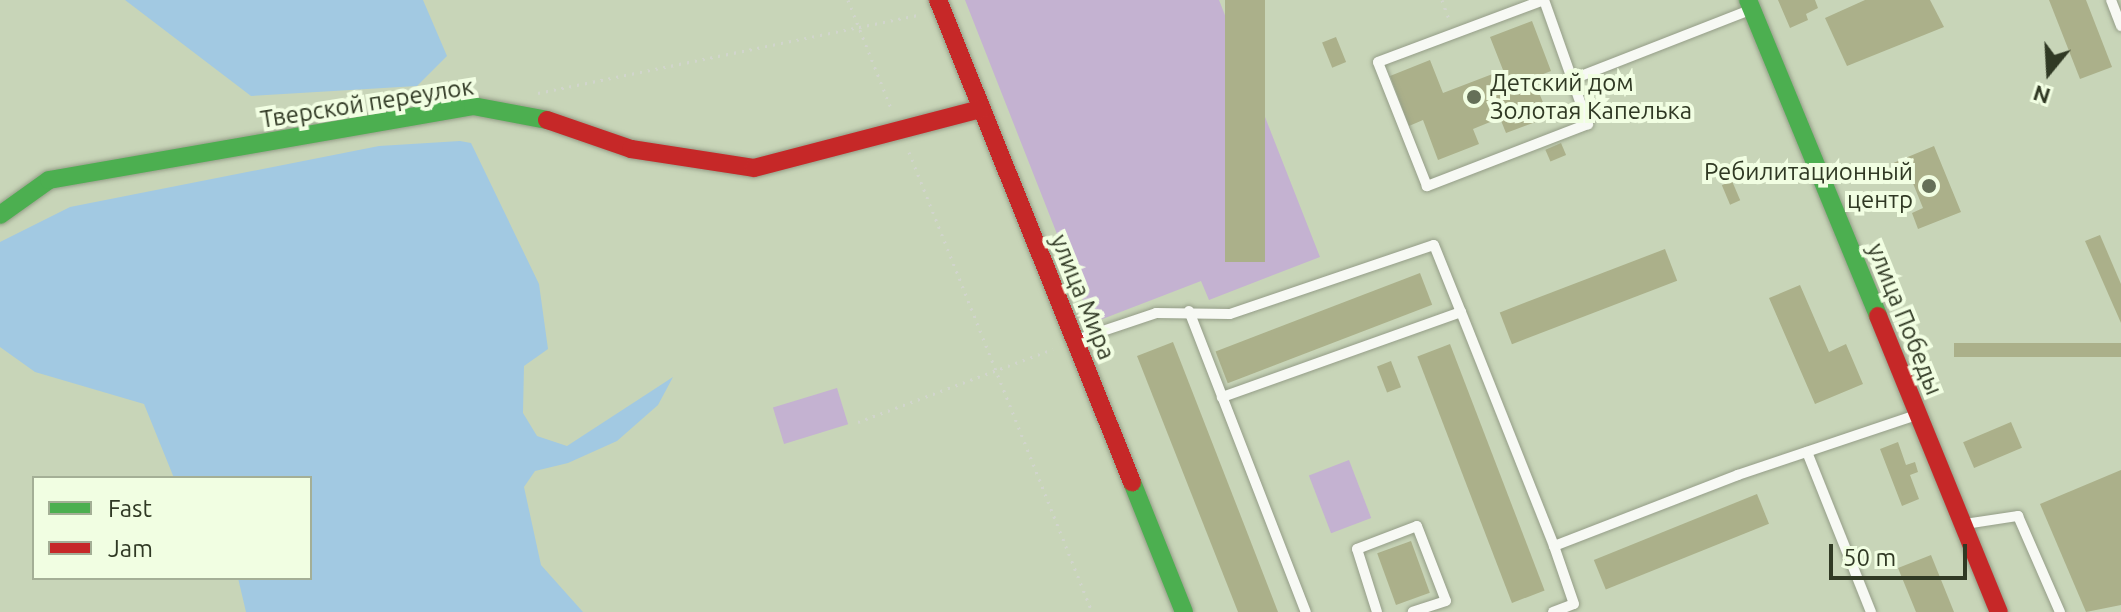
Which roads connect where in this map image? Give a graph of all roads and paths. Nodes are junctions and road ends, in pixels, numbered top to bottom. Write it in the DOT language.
graph roads {
  1 [pos="848,0"];
  2 [pos="1442,0"];
  3 [pos="2111,0"];
  4 [pos="940,5"];
  5 [pos="1750,5"];
  6 [pos="2121,26"];
  7 [pos="859,28"];
  8 [pos="1455,33"];
  9 [pos="1573,79"];
  10 [pos="535,94"];
  11 [pos="981,109"];
  12 [pos="900,130"];
  13 [pos="0,215"];
  14 [pos="1189,311"];
  15 [pos="1461,312"];
  16 [pos="1074,341"];
  17 [pos="996,372"];
  18 [pos="1222,397"];
  19 [pos="1918,414"];
  20 [pos="858,422"];
  21 [pos="1807,452"];
  22 [pos="1963,524"];
  23 [pos="1554,546"];
  24 [pos="1092,612"];
  25 [pos="1184,612"];
  26 [pos="1306,612"];
  27 [pos="1377,612"];
  28 [pos="1413,612"];
  29 [pos="1553,612"];
  30 [pos="1871,612"];
  31 [pos="1999,612"];
  32 [pos="2060,612"];
  1 -- 7 [label="path"];
  2 -- 8 [label="path"];
  3 -- 6 [label="lane"];
  4 -- 7 [label="path"];
  4 -- 11 [label="street, улица Мира"];
  5 -- 9 [label="lane"];
  5 -- 19 [label="street, улица Победы"];
  7 -- 10 [label="path"];
  7 -- 12 [label="path"];
  8 -- 9 [label="lane"];
  8 -- 9 [label="lane"];
  11 -- 12 [label="street, Тверской переулок"];
  11 -- 16 [label="street, улица Мира"];
  12 -- 13 [label="street, Тверской переулок"];
  12 -- 17 [label="path"];
  14 -- 15 [label="lane"];
  14 -- 16 [label="lane"];
  14 -- 18 [label="lane"];
  15 -- 18 [label="lane"];
  15 -- 23 [label="lane"];
  16 -- 17 [label="path"];
  16 -- 25 [label="street, улица Мира"];
  17 -- 20 [label="path"];
  17 -- 24 [label="path"];
  18 -- 26 [label="lane"];
  19 -- 21 [label="lane"];
  19 -- 22 [label="street, улица Победы"];
  21 -- 23 [label="lane"];
  21 -- 30 [label="lane"];
  22 -- 31 [label="street, улица Победы"];
  22 -- 32 [label="lane"];
  23 -- 29 [label="lane"];
  27 -- 28 [label="lane"];
}
